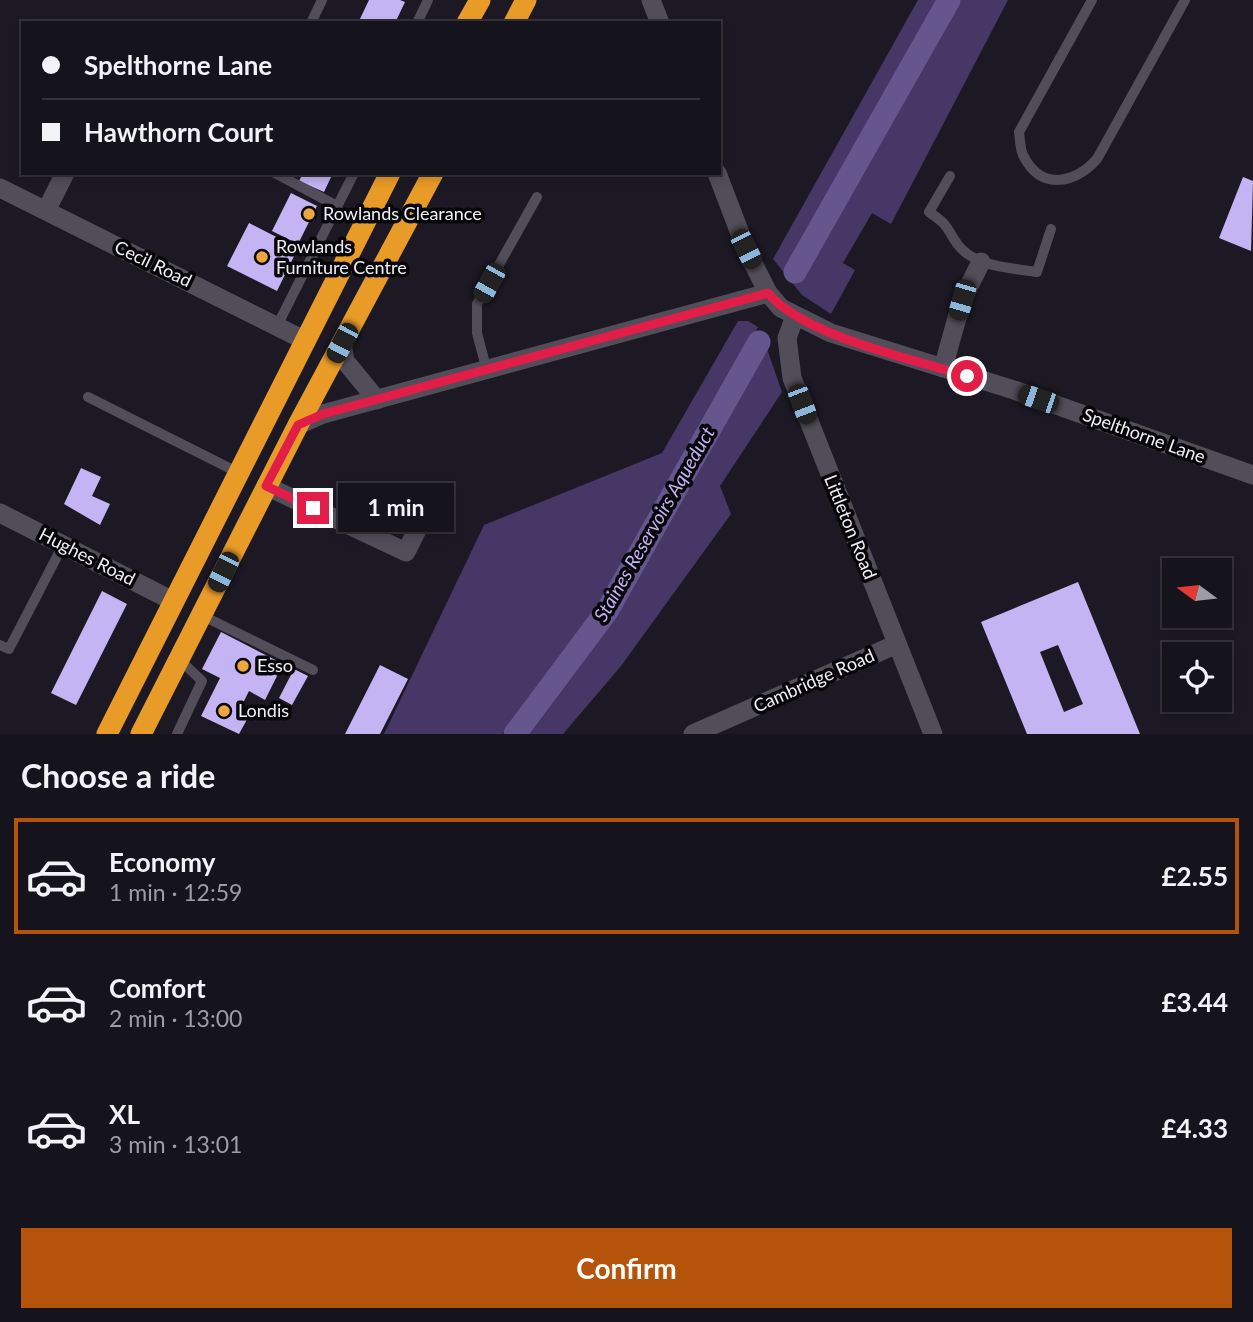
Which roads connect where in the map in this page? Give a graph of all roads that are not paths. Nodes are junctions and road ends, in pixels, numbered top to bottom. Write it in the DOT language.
graph roads {
  1 [pos="322,0"];
  2 [pos="428,0"];
  3 [pos="480,0"];
  4 [pos="526,0"];
  5 [pos="1092,0"];
  6 [pos="1185,0"];
  7 [pos="312,21"];
  8 [pos="418,21"];
  9 [pos="468,21"];
  10 [pos="515,21"];
  11 [pos="64,175"];
  12 [pos="279,175"];
  13 [pos="353,175"];
  14 [pos="389,175"];
  15 [pos="432,175"];
  16 [pos="718,175"];
  17 [pos="950,176"];
  18 [pos="0,188"];
  19 [pos="537,197"];
  20 [pos="337,206"];
  21 [pos="46,211"];
  22 [pos="1051,229"];
  23 [pos="981,262"];
  24 [pos="768,293"];
  25 [pos="795,316"];
  26 [pos="278,326"];
  27 [pos="306,341"];
  28 [pos="342,343"];
  29 [pos="943,368"];
  30 [pos="487,371"];
  31 [pos="88,397"];
  32 [pos="377,400"];
  33 [pos="298,425"];
  34 [pos="239,473"];
  35 [pos="1253,475"];
  36 [pos="266,486"];
  37 [pos="0,513"];
  38 [pos="416,530"];
  39 [pos="63,545"];
  40 [pos="173,601"];
  41 [pos="201,615"];
  42 [pos="897,644"];
  43 [pos="0,645"];
  44 [pos="179,659"];
  45 [pos="313,670"];
  46 [pos="107,734"];
  47 [pos="141,734"];
  48 [pos="177,734"];
  49 [pos="693,734"];
  50 [pos="933,734"];
  1 -- 7 [label="lane"];
  2 -- 8 [label="lane"];
  3 -- 9 [label="highway"];
  4 -- 10 [label="highway"];
  5 -- 6 [label="lane"];
  11 -- 21 [label="street"];
  12 -- 20 [label="lane"];
  13 -- 20 [label="lane"];
  14 -- 27 [label="highway"];
  15 -- 28 [label="highway"];
  16 -- 24 [label="street, Spelthorne Lane"];
  17 -- 23 [label="lane"];
  18 -- 21 [label="street, Cecil Road"];
  19 -- 30 [label="lane"];
  20 -- 26 [label="lane"];
  21 -- 26 [label="street, Cecil Road"];
  22 -- 23 [label="lane"];
  23 -- 29 [label="street"];
  24 -- 25 [label="street, Spelthorne Lane"];
  24 -- 30 [label="street"];
  25 -- 29 [label="street, Spelthorne Lane"];
  25 -- 42 [label="street, Littleton Road"];
  26 -- 27 [label="street, Cecil Road"];
  27 -- 34 [label="highway"];
  28 -- 32 [label="street"];
  28 -- 33 [label="highway"];
  29 -- 35 [label="street, Spelthorne Lane"];
  30 -- 32 [label="street"];
  31 -- 34 [label="lane"];
  32 -- 33 [label="street"];
  33 -- 36 [label="highway"];
  34 -- 40 [label="highway"];
  36 -- 38 [label="street"];
  36 -- 41 [label="highway"];
  37 -- 39 [label="street, Hughes Road"];
  39 -- 40 [label="street, Hughes Road"];
  39 -- 43 [label="lane"];
  40 -- 46 [label="highway"];
  41 -- 44 [label="highway"];
  41 -- 45 [label="lane"];
  42 -- 49 [label="street, Cambridge Road"];
  42 -- 50 [label="street, Littleton Road"];
  44 -- 47 [label="highway"];
  44 -- 48 [label="lane"];
}
